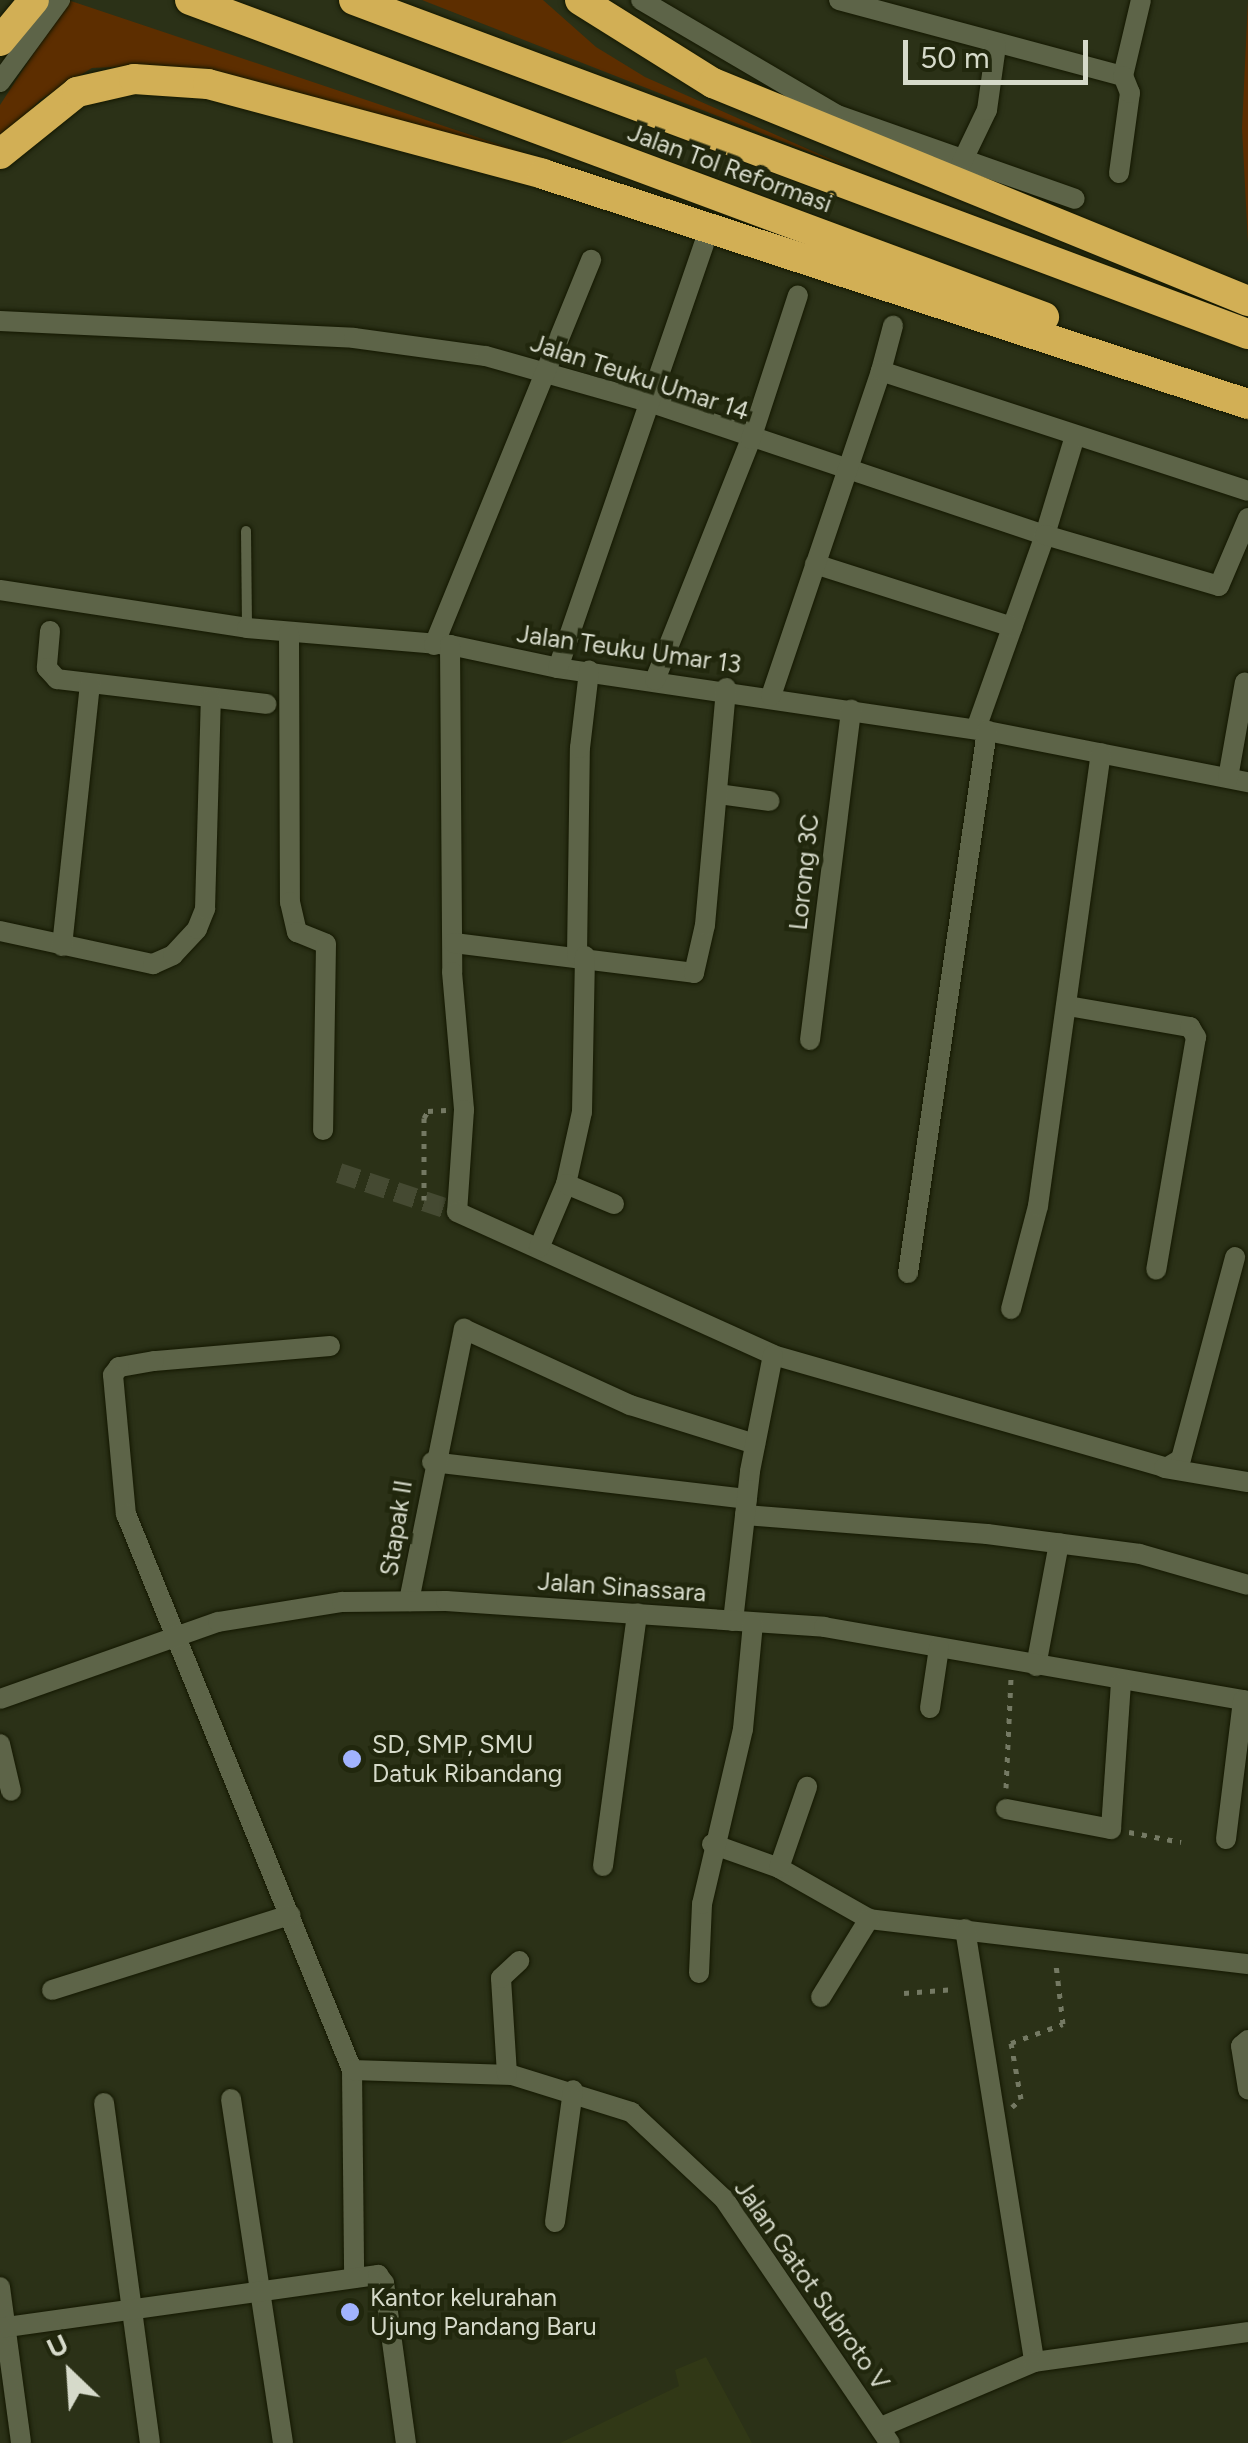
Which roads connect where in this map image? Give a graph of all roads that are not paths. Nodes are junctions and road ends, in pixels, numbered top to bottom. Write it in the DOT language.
graph roads {
  1 [pos="21,0"];
  2 [pos="34,0"];
  3 [pos="60,0"];
  4 [pos="190,0"];
  5 [pos="354,0"];
  6 [pos="580,0"];
  7 [pos="640,0"];
  8 [pos="839,0"];
  9 [pos="1141,0"];
  10 [pos="0,21"];
  11 [pos="0,42"];
  12 [pos="996,46"];
  13 [pos="1123,76"];
  14 [pos="0,82"];
  15 [pos="0,154"];
  16 [pos="961,164"];
  17 [pos="1119,173"];
  18 [pos="1074,200"];
  19 [pos="704,244"];
  20 [pos="592,260"];
  21 [pos="798,296"];
  22 [pos="1248,302"];
  23 [pos="0,321"];
  24 [pos="893,326"];
  25 [pos="1248,334"];
  26 [pos="549,371"];
  27 [pos="881,371"];
  28 [pos="1248,393"];
  29 [pos="652,403"];
  30 [pos="1248,404"];
  31 [pos="1075,436"];
  32 [pos="750,439"];
  33 [pos="848,468"];
  34 [pos="1248,491"];
  35 [pos="1248,518"];
  36 [pos="246,531"];
  37 [pos="1045,535"];
  38 [pos="815,564"];
  39 [pos="0,590"];
  40 [pos="1012,627"];
  41 [pos="247,628"];
  42 [pos="50,631"];
  43 [pos="290,632"];
  44 [pos="442,645"];
  45 [pos="558,668"];
  46 [pos="590,672"];
  47 [pos="654,680"];
  48 [pos="1245,682"];
  49 [pos="90,684"];
  50 [pos="726,688"];
  51 [pos="771,696"];
  52 [pos="212,699"];
  53 [pos="267,704"];
  54 [pos="851,710"];
  55 [pos="981,730"];
  56 [pos="1101,753"];
  57 [pos="1238,780"];
  58 [pos="718,794"];
  59 [pos="770,801"];
  60 [pos="0,931"];
  61 [pos="454,942"];
  62 [pos="62,946"];
  63 [pos="581,956"];
  64 [pos="1068,1006"];
  65 [pos="810,1040"];
  66 [pos="323,1130"];
  67 [pos="566,1184"];
  68 [pos="614,1204"];
  69 [pos="538,1248"];
  70 [pos="1235,1257"];
  71 [pos="1156,1270"];
  72 [pos="908,1273"];
  73 [pos="1010,1309"];
  74 [pos="330,1346"];
  75 [pos="773,1354"];
  76 [pos="754,1444"];
  77 [pos="432,1462"];
  78 [pos="1162,1468"];
  79 [pos="1248,1482"];
  80 [pos="746,1507"];
  81 [pos="1059,1543"];
  82 [pos="1248,1585"];
  83 [pos="409,1602"];
  84 [pos="638,1613"];
  85 [pos="743,1622"];
  86 [pos="172,1634"];
  87 [pos="939,1648"];
  88 [pos="1036,1666"];
  89 [pos="1121,1682"];
  90 [pos="0,1698"];
  91 [pos="1245,1700"];
  92 [pos="930,1708"];
  93 [pos="0,1744"];
  94 [pos="807,1788"];
  95 [pos="12,1791"];
  96 [pos="1006,1809"];
  97 [pos="1226,1839"];
  98 [pos="712,1844"];
  99 [pos="603,1866"];
  100 [pos="779,1868"];
  101 [pos="290,1916"];
  102 [pos="869,1919"];
  103 [pos="965,1928"];
  104 [pos="519,1961"];
  105 [pos="1248,1964"];
  106 [pos="700,1973"];
  107 [pos="52,1990"];
  108 [pos="821,1996"];
  109 [pos="1248,2040"];
  110 [pos="352,2070"];
  111 [pos="507,2074"];
  112 [pos="1248,2089"];
  113 [pos="573,2090"];
  114 [pos="232,2099"];
  115 [pos="104,2103"];
  116 [pos="555,2222"];
  117 [pos="354,2278"];
  118 [pos="0,2287"];
  119 [pos="260,2292"];
  120 [pos="134,2310"];
  121 [pos="3,2328"];
  122 [pos="1248,2332"];
  123 [pos="1034,2362"];
  124 [pos="885,2435"];
  125 [pos="22,2443"];
  126 [pos="150,2443"];
  127 [pos="283,2443"];
  128 [pos="406,2443"];
  1 -- 10 [label="highway"];
  2 -- 11 [label="highway"];
  3 -- 14 [label="street"];
  4 -- 28 [label="highway, Jalan Tol Reformasi"];
  5 -- 25 [label="highway, Jalan Tol Reformasi"];
  6 -- 22 [label="highway"];
  7 -- 16 [label="street"];
  8 -- 12 [label="street"];
  9 -- 13 [label="street"];
  12 -- 13 [label="street"];
  12 -- 16 [label="street"];
  13 -- 17 [label="street"];
  15 -- 30 [label="highway"];
  16 -- 18 [label="street"];
  19 -- 29 [label="street"];
  20 -- 26 [label="street"];
  21 -- 32 [label="street"];
  23 -- 26 [label="street, Jalan Teuku Umar 14"];
  24 -- 27 [label="street"];
  26 -- 29 [label="street, Jalan Teuku Umar 14"];
  26 -- 44 [label="street"];
  27 -- 31 [label="street"];
  27 -- 33 [label="street"];
  29 -- 32 [label="street, Jalan Teuku Umar 14"];
  29 -- 45 [label="street"];
  31 -- 34 [label="street"];
  31 -- 37 [label="street"];
  32 -- 33 [label="street, Jalan Teuku Umar 14"];
  32 -- 47 [label="street"];
  33 -- 37 [label="street, Jalan Teuku Umar 14"];
  33 -- 38 [label="street"];
  35 -- 37 [label="street, Jalan Teuku Umar 14"];
  36 -- 41 [label="lane"];
  37 -- 40 [label="street"];
  38 -- 40 [label="street"];
  38 -- 51 [label="street"];
  39 -- 41 [label="street, Jalan Teuku Umar 13"];
  40 -- 55 [label="street"];
  41 -- 43 [label="street, Jalan Teuku Umar 13"];
  42 -- 49 [label="street"];
  43 -- 44 [label="street, Jalan Teuku Umar 13"];
  43 -- 66 [label="street"];
  44 -- 45 [label="street, Jalan Teuku Umar 13"];
  44 -- 61 [label="street"];
  45 -- 46 [label="street, Jalan Teuku Umar 13"];
  46 -- 47 [label="street, Jalan Teuku Umar 13"];
  46 -- 63 [label="street"];
  47 -- 50 [label="street, Jalan Teuku Umar 13"];
  48 -- 57 [label="street"];
  49 -- 52 [label="street"];
  49 -- 62 [label="street"];
  50 -- 51 [label="street, Jalan Teuku Umar 13"];
  50 -- 58 [label="street"];
  51 -- 54 [label="street, Jalan Teuku Umar 13"];
  52 -- 53 [label="street"];
  52 -- 62 [label="street"];
  54 -- 55 [label="street, Jalan Teuku Umar 13"];
  54 -- 65 [label="street, Lorong 3C"];
  55 -- 56 [label="street, Jalan Teuku Umar 13"];
  55 -- 72 [label="street"];
  56 -- 57 [label="street, Jalan Teuku Umar 13"];
  56 -- 64 [label="street"];
  58 -- 59 [label="street"];
  58 -- 63 [label="street"];
  60 -- 62 [label="street"];
  61 -- 63 [label="street"];
  61 -- 69 [label="street"];
  63 -- 67 [label="street"];
  64 -- 71 [label="street"];
  64 -- 73 [label="street"];
  67 -- 68 [label="street"];
  67 -- 69 [label="street"];
  69 -- 75 [label="street"];
  70 -- 78 [label="street"];
  74 -- 86 [label="street"];
  75 -- 76 [label="street"];
  75 -- 78 [label="street"];
  76 -- 77 [label="street, Stapak II"];
  76 -- 80 [label="street"];
  77 -- 80 [label="street"];
  77 -- 83 [label="street, Stapak II"];
  78 -- 79 [label="street"];
  80 -- 81 [label="street"];
  80 -- 85 [label="street"];
  81 -- 82 [label="street"];
  81 -- 88 [label="street"];
  83 -- 84 [label="street, Jalan Sinassara"];
  83 -- 86 [label="street, Jalan Sinassara"];
  84 -- 85 [label="street, Jalan Sinassara"];
  84 -- 99 [label="street"];
  85 -- 87 [label="street, Jalan Sinassara"];
  85 -- 98 [label="street"];
  86 -- 90 [label="street, Jalan Sinassara"];
  86 -- 101 [label="street"];
  87 -- 88 [label="street, Jalan Sinassara"];
  87 -- 92 [label="street"];
  88 -- 89 [label="street, Jalan Sinassara"];
  89 -- 91 [label="street, Jalan Sinassara"];
  89 -- 96 [label="street"];
  91 -- 97 [label="street"];
  93 -- 95 [label="street"];
  94 -- 100 [label="street"];
  98 -- 100 [label="street"];
  98 -- 106 [label="street"];
  100 -- 102 [label="street"];
  101 -- 107 [label="street"];
  101 -- 110 [label="street"];
  102 -- 103 [label="street"];
  102 -- 108 [label="street"];
  103 -- 105 [label="street"];
  103 -- 123 [label="street"];
  104 -- 111 [label="street"];
  109 -- 112 [label="street"];
  110 -- 111 [label="street, Jalan Gatot Subroto V"];
  110 -- 117 [label="street"];
  111 -- 113 [label="street, Jalan Gatot Subroto V"];
  113 -- 116 [label="street"];
  113 -- 124 [label="street, Jalan Gatot Subroto V"];
  114 -- 119 [label="street"];
  115 -- 120 [label="street"];
  117 -- 119 [label="street"];
  117 -- 128 [label="street"];
  118 -- 121 [label="street"];
  119 -- 120 [label="street"];
  119 -- 127 [label="street"];
  120 -- 121 [label="street"];
  120 -- 126 [label="street"];
  121 -- 125 [label="street"];
  122 -- 123 [label="street"];
  123 -- 124 [label="street"];
}
